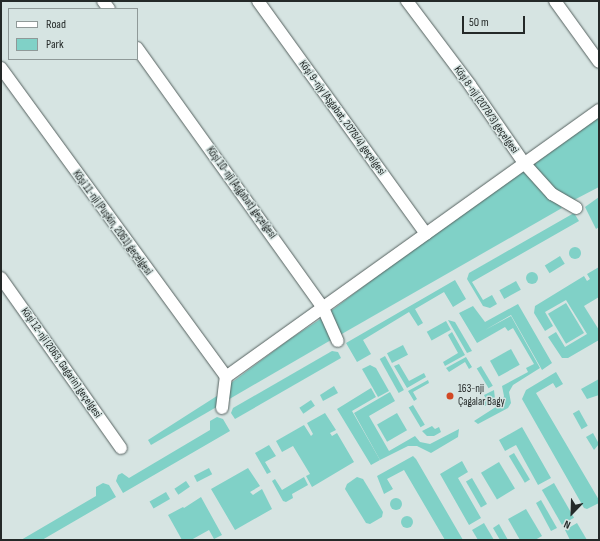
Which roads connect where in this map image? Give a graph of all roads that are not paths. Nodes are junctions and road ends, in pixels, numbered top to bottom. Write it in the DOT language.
graph roads {
  1 [pos="258,1"];
  2 [pos="407,1"];
  3 [pos="555,1"];
  4 [pos="138,49"];
  5 [pos="599,62"];
  6 [pos="1,68"];
  7 [pos="599,110"];
  8 [pos="524,163"];
  9 [pos="576,208"];
  10 [pos="426,234"];
  11 [pos="1,278"];
  12 [pos="323,308"];
  13 [pos="338,341"];
  14 [pos="226,377"];
  15 [pos="222,408"];
  16 [pos="121,448"];
  1 -- 10 [label="street, Köşi 9-njy (Aşgabat, 2078/4) geçelgesi"];
  2 -- 8 [label="street, Köşi 8-nji (2078/3) geçelgesi"];
  3 -- 5 [label="street"];
  4 -- 12 [label="street, Köşi 10-nji (Aşgabat) geçelgesi"];
  6 -- 14 [label="street, Köşi 11-nji (Puşkin, 2061) geçelgesi"];
  7 -- 8 [label="street"];
  8 -- 9 [label="street, Köşi 8-nji (2078/3) geçelgesi"];
  8 -- 10 [label="street"];
  10 -- 12 [label="street"];
  11 -- 16 [label="street, Köşi 12-nji (2063, Gagarin) geçelgesi"];
  12 -- 13 [label="street, Köşi 10-nji (Aşgabat) geçelgesi"];
  12 -- 14 [label="street"];
  14 -- 15 [label="street"];
}
